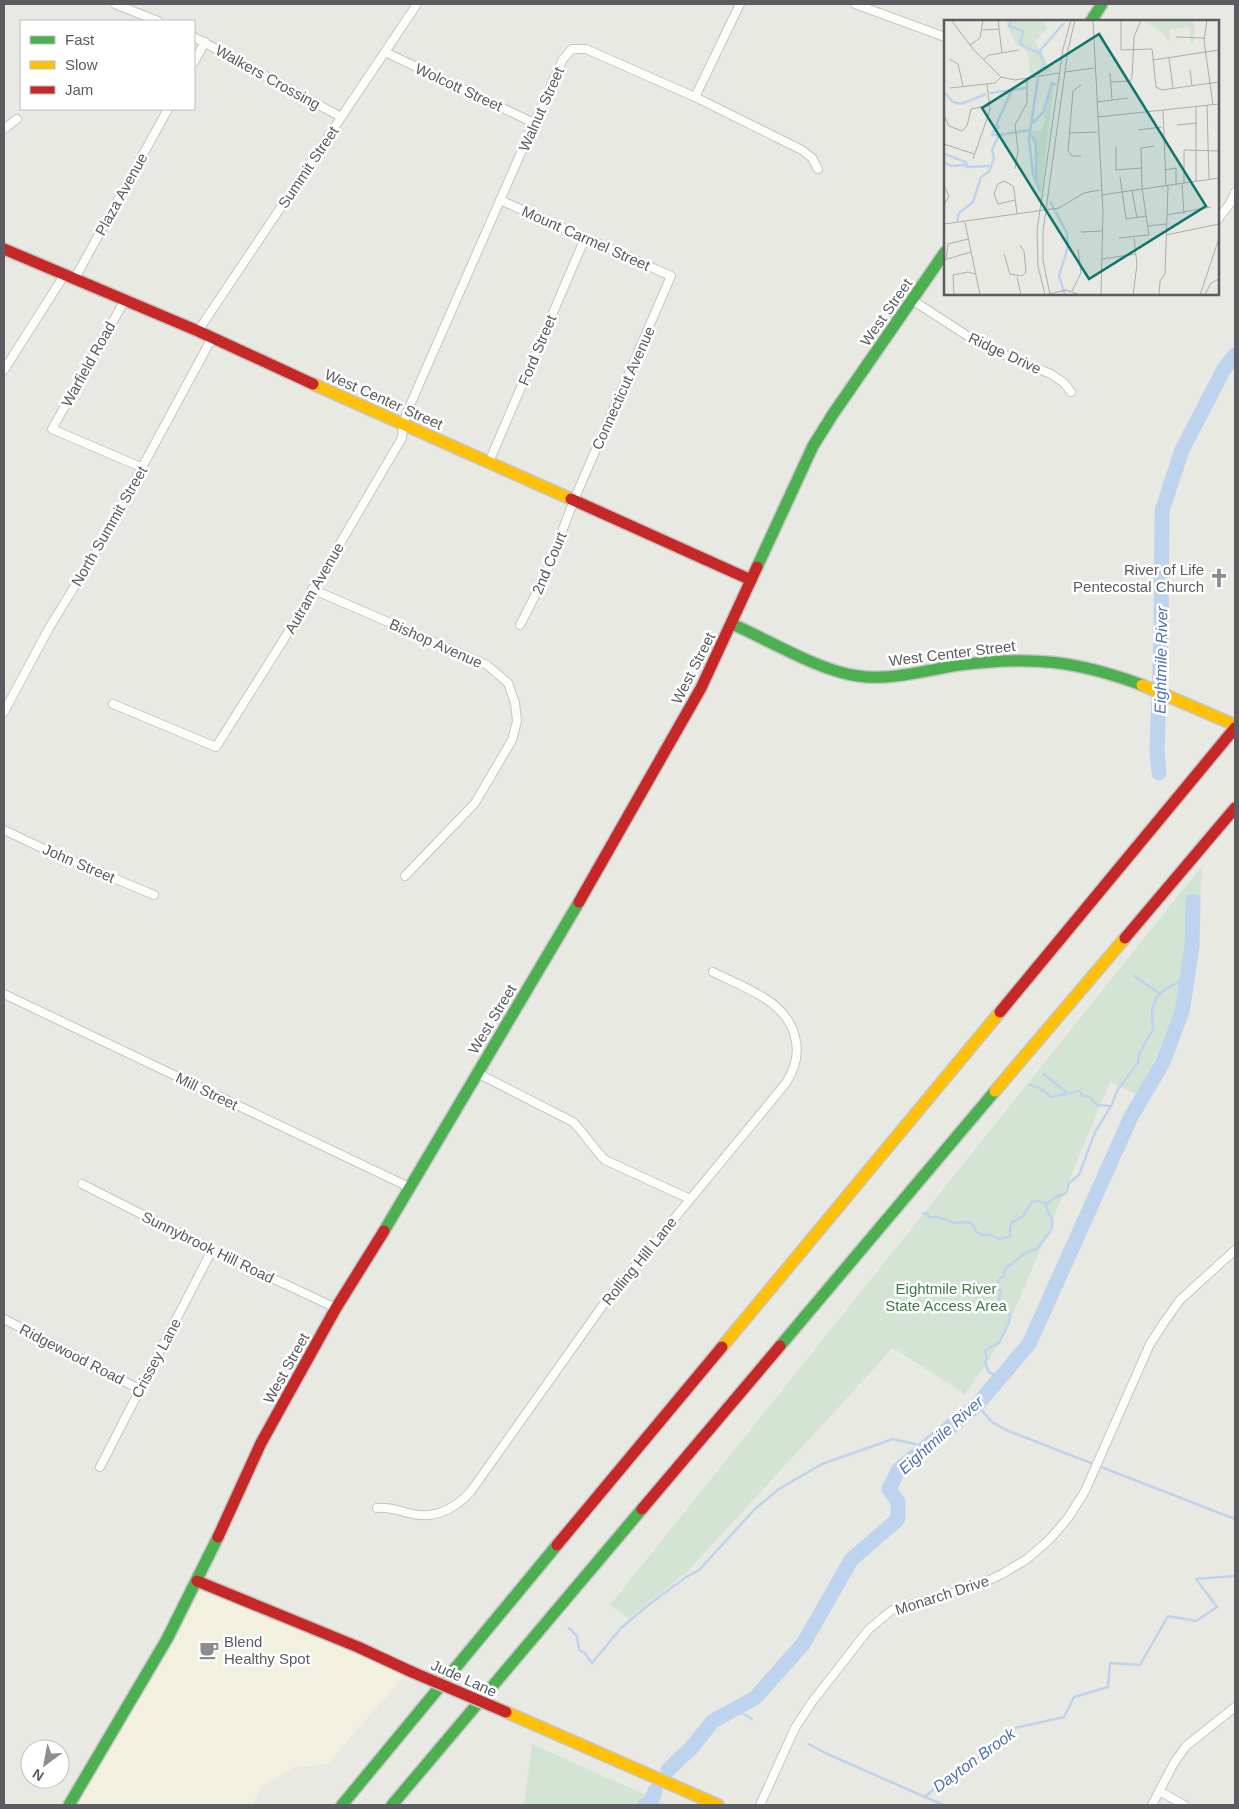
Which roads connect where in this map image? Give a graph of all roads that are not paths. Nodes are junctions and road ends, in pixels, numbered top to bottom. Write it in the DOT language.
graph roads {
  1 [pos="115,4"];
  2 [pos="417,4"];
  3 [pos="740,4"];
  4 [pos="855,4"];
  5 [pos="1102,4"];
  6 [pos="155,20"];
  7 [pos="1093,20"];
  8 [pos="195,37"];
  9 [pos="944,37"];
  10 [pos="205,42"];
  11 [pos="385,52"];
  12 [pos="195,60"];
  13 [pos="695,97"];
  14 [pos="167,110"];
  15 [pos="342,117"];
  16 [pos="17,119"];
  17 [pos="534,122"];
  18 [pos="4,129"];
  19 [pos="818,169"];
  20 [pos="1235,192"];
  21 [pos="500,200"];
  22 [pos="1219,218"];
  23 [pos="586,238"];
  24 [pos="4,249"];
  25 [pos="944,253"];
  26 [pos="70,276"];
  27 [pos="671,276"];
  28 [pos="125,300"];
  29 [pos="912,300"];
  30 [pos="198,331"];
  31 [pos="212,338"];
  32 [pos="4,370"];
  33 [pos="1071,392"];
  34 [pos="403,425"];
  35 [pos="489,462"];
  36 [pos="143,468"];
  37 [pos="574,500"];
  38 [pos="751,580"];
  39 [pos="312,589"];
  40 [pos="520,624"];
  41 [pos="732,624"];
  42 [pos="113,704"];
  43 [pos="4,712"];
  44 [pos="1235,726"];
  45 [pos="1235,808"];
  46 [pos="4,830"];
  47 [pos="405,876"];
  48 [pos="154,895"];
  49 [pos="714,972"];
  50 [pos="4,994"];
  51 [pos="477,1073"];
  52 [pos="82,1184"];
  53 [pos="410,1188"];
  54 [pos="690,1199"];
  55 [pos="212,1250"];
  56 [pos="1235,1250"];
  57 [pos="336,1308"];
  58 [pos="4,1319"];
  59 [pos="139,1389"];
  60 [pos="100,1467"];
  61 [pos="377,1508"];
  62 [pos="196,1581"];
  63 [pos="1235,1708"];
  64 [pos="1158,1791"];
  65 [pos="69,1805"];
  66 [pos="340,1805"];
  67 [pos="392,1805"];
  68 [pos="718,1805"];
  69 [pos="760,1805"];
  70 [pos="1152,1805"];
  71 [pos="1184,1805"];
  1 -- 6 [label="street"];
  2 -- 11 [label="street, Summit Street"];
  3 -- 13 [label="street"];
  4 -- 9 [label="street"];
  5 -- 7 [label="main road"];
  8 -- 10 [label="street, Walkers Crossing"];
  10 -- 12 [label="street"];
  10 -- 15 [label="street, Walkers Crossing"];
  11 -- 15 [label="street, Summit Street"];
  11 -- 17 [label="street, Wolcott Street"];
  13 -- 17 [label="street, Walnut Street"];
  13 -- 19 [label="street, Walnut Street"];
  14 -- 26 [label="street, Plaza Avenue"];
  15 -- 30 [label="street, Summit Street"];
  16 -- 18 [label="street"];
  17 -- 21 [label="street, Walnut Street"];
  20 -- 22 [label="street"];
  21 -- 23 [label="street, Mount Carmel Street"];
  21 -- 34 [label="street, Walnut Street"];
  23 -- 27 [label="street, Mount Carmel Street"];
  23 -- 35 [label="street, Ford Street"];
  24 -- 26 [label="main road, West Center Street"];
  25 -- 29 [label="main road, West Street"];
  26 -- 28 [label="main road, West Center Street"];
  26 -- 32 [label="street, Plaza Avenue"];
  27 -- 37 [label="street, Connecticut Avenue"];
  28 -- 30 [label="main road, West Center Street"];
  28 -- 36 [label="street, Warfield Road"];
  29 -- 33 [label="street, Ridge Drive"];
  29 -- 38 [label="main road, West Street"];
  30 -- 31 [label="main road, West Center Street"];
  31 -- 34 [label="main road, West Center Street"];
  31 -- 36 [label="street, North Summit Street"];
  34 -- 35 [label="main road, West Center Street"];
  34 -- 39 [label="street, Autram Avenue"];
  35 -- 37 [label="main road, West Center Street"];
  36 -- 43 [label="street, North Summit Street"];
  37 -- 38 [label="main road, West Center Street"];
  37 -- 40 [label="street, 2nd Court"];
  38 -- 41 [label="main road, West Street"];
  39 -- 42 [label="street, Autram Avenue"];
  39 -- 47 [label="street, Bishop Avenue"];
  41 -- 44 [label="main road, West Center Street"];
  41 -- 51 [label="main road, West Street"];
  44 -- 66 [label="main road"];
  45 -- 67 [label="main road"];
  46 -- 48 [label="street, John Street"];
  49 -- 54 [label="street, Rolling Hill Lane"];
  50 -- 53 [label="street, Mill Street"];
  51 -- 53 [label="main road, West Street"];
  51 -- 54 [label="street"];
  52 -- 55 [label="street, Sunnybrook Hill Road"];
  53 -- 57 [label="main road, West Street"];
  54 -- 61 [label="street, Rolling Hill Lane"];
  55 -- 57 [label="street, Sunnybrook Hill Road"];
  55 -- 59 [label="street, Crissey Lane"];
  56 -- 69 [label="street, Monarch Drive"];
  57 -- 62 [label="main road, West Street"];
  58 -- 59 [label="street, Ridgewood Road"];
  59 -- 60 [label="street, Crissey Lane"];
  62 -- 65 [label="main road, West Street"];
  62 -- 68 [label="main road, Jude Lane, bridge"];
  63 -- 64 [label="street"];
  64 -- 70 [label="street"];
  64 -- 71 [label="street"];
}
